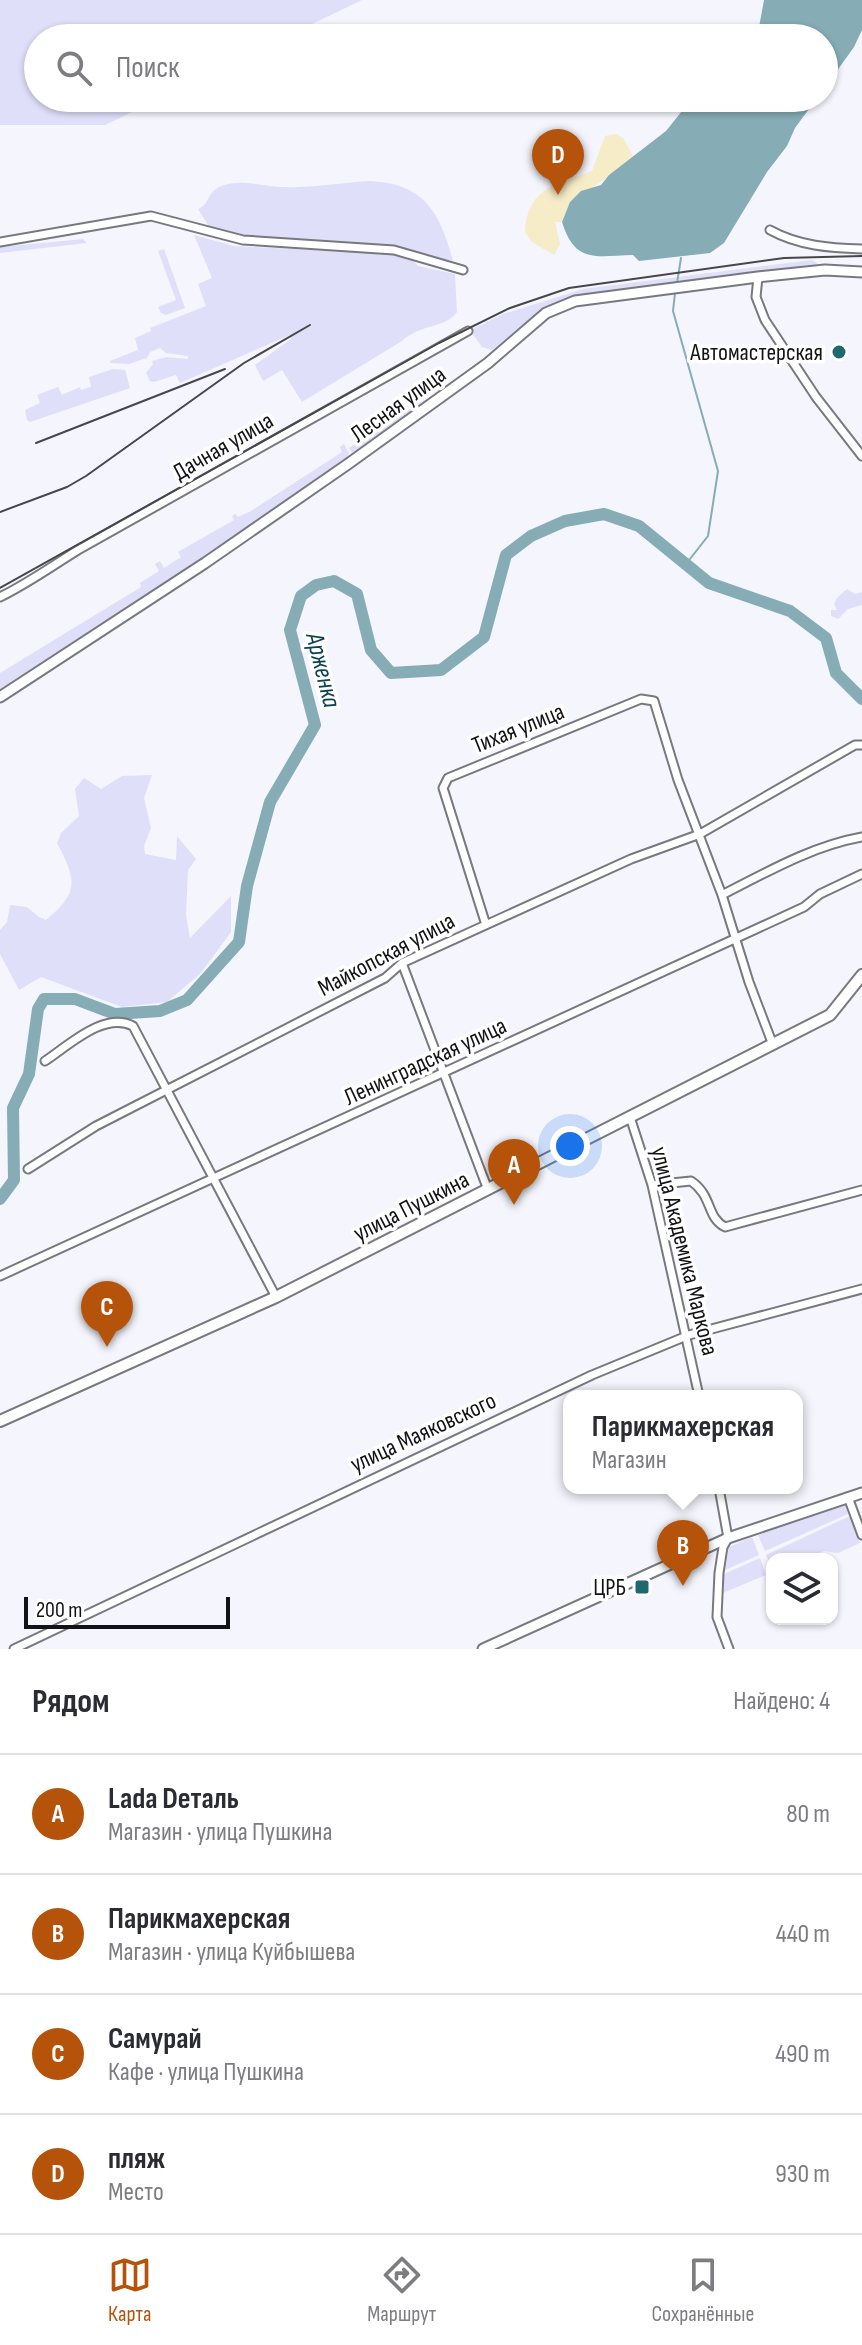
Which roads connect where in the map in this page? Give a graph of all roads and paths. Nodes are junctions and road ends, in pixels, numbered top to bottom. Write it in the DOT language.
graph roads {
  1 [pos="770,230"];
  2 [pos="0,242"];
  3 [pos="862,249"];
  4 [pos="463,270"];
  5 [pos="862,272"];
  6 [pos="758,277"];
  7 [pos="468,331"];
  8 [pos="862,456"];
  9 [pos="0,597"];
  10 [pos="0,697"];
  11 [pos="859,745"];
  12 [pos="700,834"];
  13 [pos="862,837"];
  14 [pos="862,874"];
  15 [pos="722,895"];
  16 [pos="486,925"];
  17 [pos="735,939"];
  18 [pos="402,963"];
  19 [pos="861,978"];
  20 [pos="773,1045"];
  21 [pos="45,1061"];
  22 [pos="446,1073"];
  23 [pos="167,1091"];
  24 [pos="630,1117"];
  25 [pos="28,1169"];
  26 [pos="214,1179"];
  27 [pos="652,1185"];
  28 [pos="488,1190"];
  29 [pos="862,1190"];
  30 [pos="0,1276"];
  31 [pos="862,1289"];
  32 [pos="276,1297"];
  33 [pos="686,1336"];
  34 [pos="698,1390"];
  35 [pos="0,1421"];
  36 [pos="862,1493"];
  37 [pos="720,1494"];
  38 [pos="848,1497"];
  39 [pos="862,1535"];
  40 [pos="728,1538"];
  41 [pos="14,1649"];
  42 [pos="483,1649"];
  43 [pos="729,1649"];
  1 -- 3 [label="street"];
  2 -- 4 [label="street"];
  5 -- 6 [label="street, Лесная улица"];
  6 -- 8 [label="street"];
  6 -- 10 [label="street, Лесная улица"];
  7 -- 9 [label="street, Дачная улица"];
  11 -- 12 [label="street, Майкопская улица"];
  12 -- 15 [label="street"];
  12 -- 16 [label="street, Майкопская улица"];
  12 -- 16 [label="street, Тихая улица"];
  13 -- 15 [label="street"];
  14 -- 17 [label="street, Ленинградская улица"];
  15 -- 17 [label="street"];
  16 -- 18 [label="street, Майкопская улица"];
  17 -- 20 [label="street"];
  17 -- 22 [label="street, Ленинградская улица"];
  18 -- 22 [label="street"];
  18 -- 23 [label="street, Майкопская улица"];
  19 -- 20 [label="main road, улица Пушкина"];
  20 -- 24 [label="main road, улица Пушкина"];
  21 -- 23 [label="street"];
  22 -- 26 [label="street, Ленинградская улица"];
  22 -- 28 [label="street"];
  23 -- 25 [label="street, Майкопская улица"];
  23 -- 26 [label="street"];
  24 -- 27 [label="street, улица Академика Маркова"];
  24 -- 28 [label="main road, улица Пушкина"];
  26 -- 30 [label="street, Ленинградская улица"];
  26 -- 32 [label="street"];
  27 -- 29 [label="street"];
  27 -- 33 [label="street, улица Академика Маркова"];
  28 -- 32 [label="main road, улица Пушкина"];
  31 -- 33 [label="street, улица Маяковского"];
  32 -- 35 [label="main road, улица Пушкина"];
  33 -- 34 [label="street, улица Академика Маркова"];
  33 -- 41 [label="street, улица Маяковского"];
  36 -- 38 [label="street"];
  37 -- 40 [label="street"];
  38 -- 39 [label="street"];
  38 -- 40 [label="street"];
  40 -- 42 [label="street"];
  40 -- 43 [label="street"];
}
